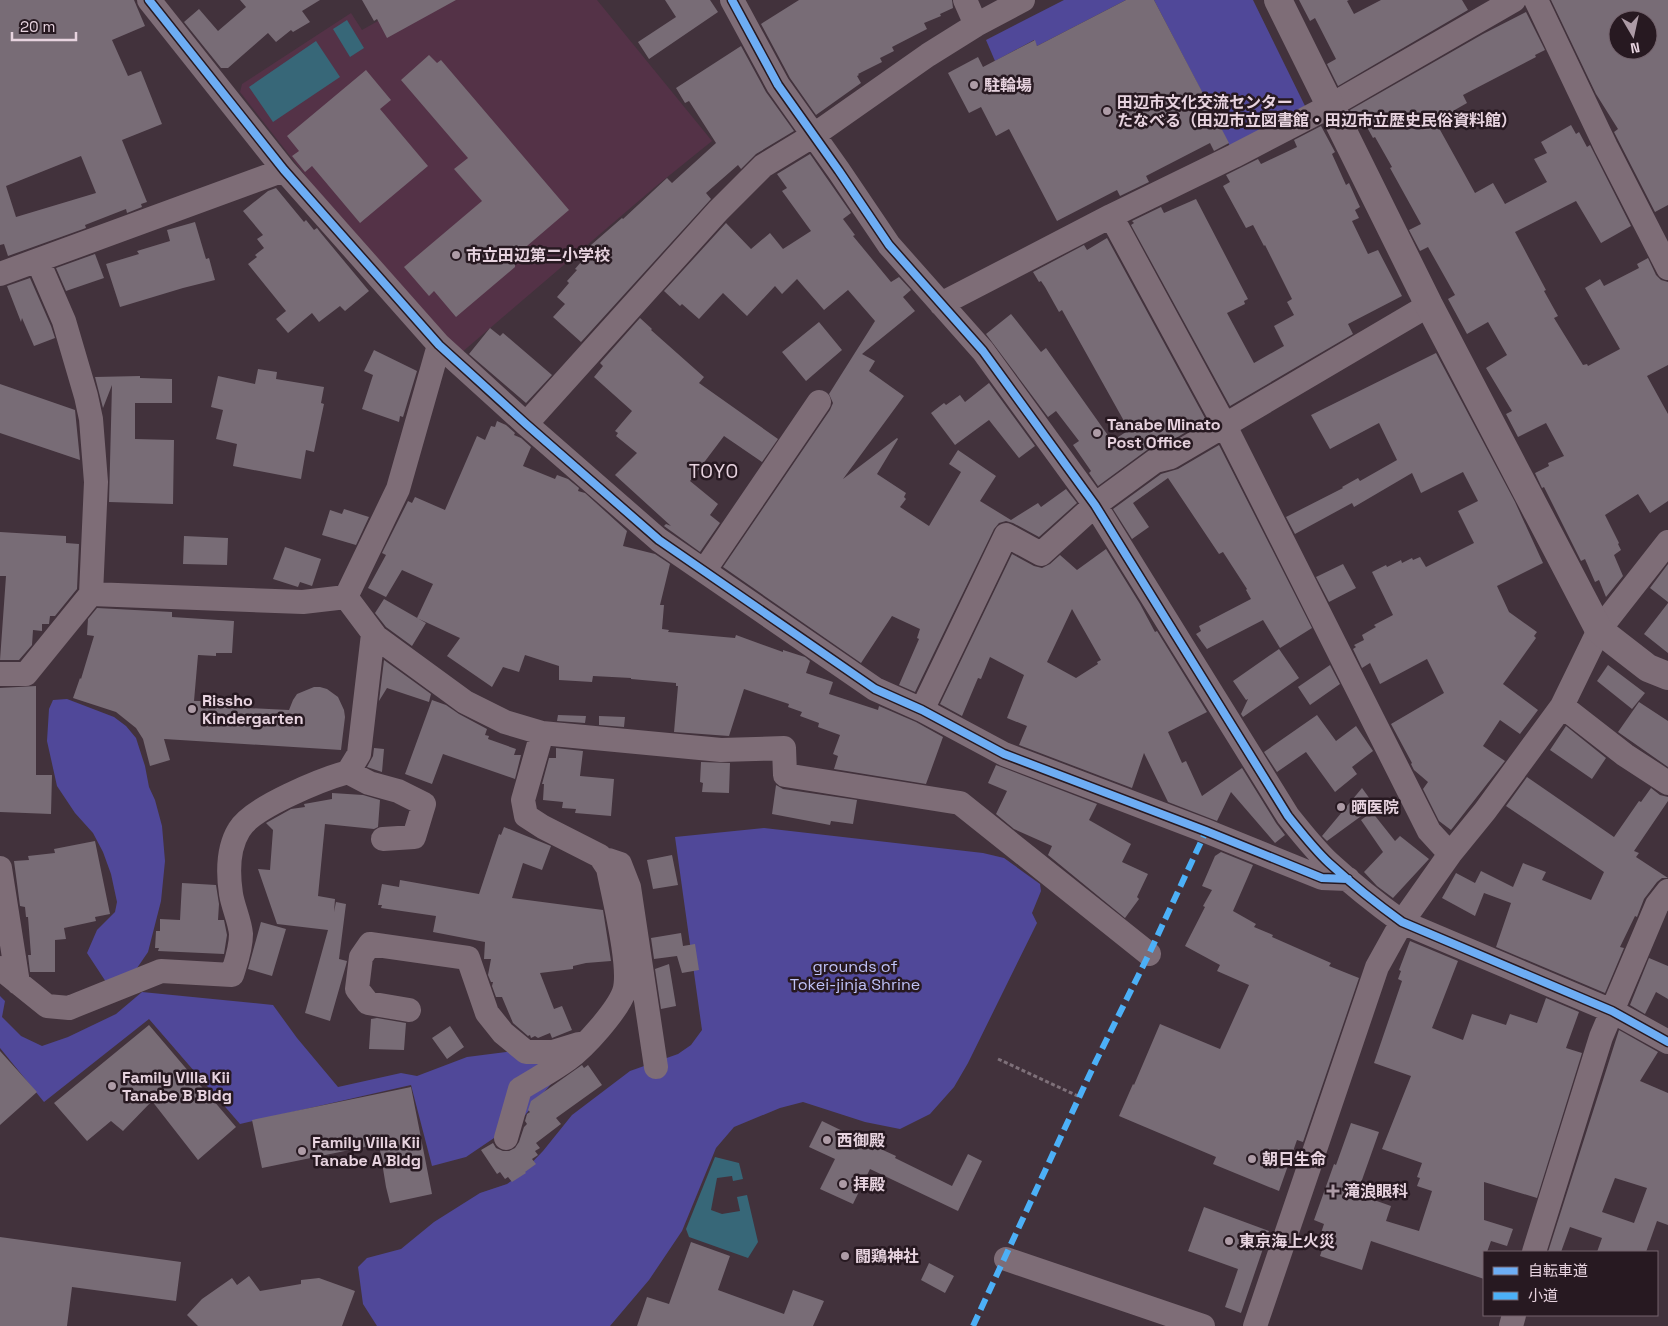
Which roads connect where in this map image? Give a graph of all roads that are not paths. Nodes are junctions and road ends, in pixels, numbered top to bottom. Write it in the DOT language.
graph roads {
  1 [pos="732,0"];
  2 [pos="964,0"];
  3 [pos="1023,0"];
  4 [pos="1278,0"];
  5 [pos="1514,0"];
  6 [pos="1536,0"];
  7 [pos="151,1"];
  8 [pos="976,24"];
  9 [pos="1330,106"];
  10 [pos="814,135"];
  11 [pos="284,170"];
  12 [pos="1111,216"];
  13 [pos="38,261"];
  14 [pos="1668,268"];
  15 [pos="0,274"];
  16 [pos="941,304"];
  17 [pos="1429,305"];
  18 [pos="439,345"];
  19 [pos="819,402"];
  20 [pos="526,424"];
  21 [pos="1224,424"];
  22 [pos="1095,505"];
  23 [pos="1668,542"];
  24 [pos="704,571"];
  25 [pos="90,594"];
  26 [pos="346,597"];
  27 [pos="1599,630"];
  28 [pos="373,634"];
  29 [pos="0,674"];
  30 [pos="1668,676"];
  31 [pos="1562,706"];
  32 [pos="922,710"];
  33 [pos="542,733"];
  34 [pos="348,772"];
  35 [pos="1668,783"];
  36 [pos="383,839"];
  37 [pos="1450,854"];
  38 [pos="600,856"];
  39 [pos="0,868"];
  40 [pos="1348,879"];
  41 [pos="1668,891"];
  42 [pos="1402,922"];
  43 [pos="1149,954"];
  44 [pos="9,976"];
  45 [pos="409,1010"];
  46 [pos="1612,1011"];
  47 [pos="586,1042"];
  48 [pos="1668,1042"];
  49 [pos="656,1067"];
  50 [pos="506,1138"];
  51 [pos="1534,1251"];
  52 [pos="1006,1258"];
  53 [pos="1203,1326"];
  54 [pos="1255,1326"];
  1 -- 10 [label="street"];
  2 -- 8 [label="street"];
  3 -- 8 [label="street"];
  4 -- 9 [label="street"];
  5 -- 9 [label="street"];
  6 -- 14 [label="street"];
  7 -- 11 [label="street"];
  8 -- 10 [label="street"];
  9 -- 12 [label="street"];
  9 -- 17 [label="street"];
  10 -- 16 [label="street"];
  10 -- 20 [label="street"];
  11 -- 13 [label="street"];
  11 -- 18 [label="street"];
  12 -- 16 [label="street"];
  12 -- 21 [label="street"];
  13 -- 15 [label="street"];
  13 -- 25 [label="street"];
  16 -- 22 [label="street"];
  17 -- 21 [label="street"];
  17 -- 27 [label="street"];
  18 -- 20 [label="street"];
  18 -- 26 [label="street"];
  19 -- 24 [label="street"];
  20 -- 24 [label="street"];
  21 -- 22 [label="street"];
  21 -- 37 [label="street"];
  22 -- 32 [label="street"];
  22 -- 40 [label="street"];
  23 -- 27 [label="street"];
  24 -- 32 [label="street"];
  25 -- 26 [label="street"];
  25 -- 29 [label="street"];
  26 -- 28 [label="street"];
  27 -- 30 [label="street"];
  27 -- 31 [label="street"];
  28 -- 33 [label="street"];
  28 -- 34 [label="street"];
  31 -- 35 [label="street"];
  31 -- 37 [label="street"];
  32 -- 40 [label="street"];
  33 -- 38 [label="street"];
  33 -- 43 [label="street"];
  34 -- 36 [label="street"];
  34 -- 44 [label="street"];
  37 -- 42 [label="street"];
  38 -- 47 [label="street"];
  38 -- 49 [label="street"];
  39 -- 44 [label="street"];
  40 -- 42 [label="street"];
  41 -- 46 [label="street"];
  42 -- 46 [label="street"];
  42 -- 54 [label="street"];
  45 -- 47 [label="street"];
  46 -- 48 [label="street"];
  46 -- 51 [label="street"];
  47 -- 50 [label="street"];
  52 -- 53 [label="street"];
}
